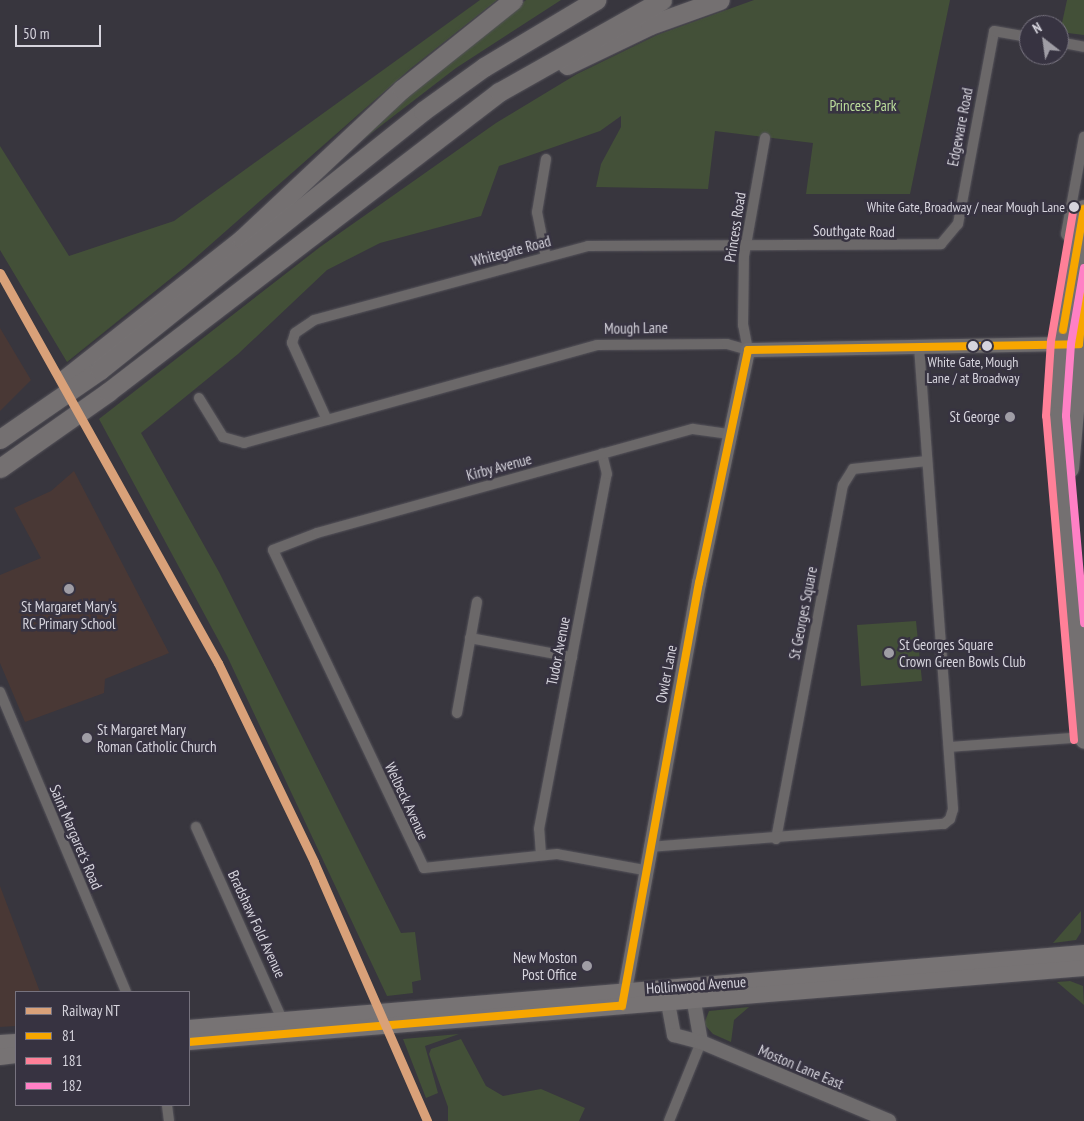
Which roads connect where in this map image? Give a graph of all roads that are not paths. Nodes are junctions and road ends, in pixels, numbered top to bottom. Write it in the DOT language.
graph roads {
  1 [pos="513,0"];
  2 [pos="596,0"];
  3 [pos="662,0"];
  4 [pos="720,0"];
  5 [pos="1019,35"];
  6 [pos="1069,44"];
  7 [pos="1084,47"];
  8 [pos="1084,137"];
  9 [pos="765,138"];
  10 [pos="546,159"];
  11 [pos="396,170"];
  12 [pos="1084,208"];
  13 [pos="956,229"];
  14 [pos="745,245"];
  15 [pos="1076,248"];
  16 [pos="546,257"];
  17 [pos="1084,295"];
  18 [pos="1070,344"];
  19 [pos="919,346"];
  20 [pos="748,350"];
  21 [pos="95,365"];
  22 [pos="1080,375"];
  23 [pos="53,394"];
  24 [pos="199,398"];
  25 [pos="326,420"];
  26 [pos="0,434"];
  27 [pos="730,434"];
  28 [pos="0,439"];
  29 [pos="602,454"];
  30 [pos="927,461"];
  31 [pos="0,468"];
  32 [pos="1067,501"];
  33 [pos="278,545"];
  34 [pos="477,602"];
  35 [pos="470,638"];
  36 [pos="572,657"];
  37 [pos="0,692"];
  38 [pos="457,713"];
  39 [pos="1084,738"];
  40 [pos="949,747"];
  41 [pos="196,827"];
  42 [pos="776,839"];
  43 [pos="649,847"];
  44 [pos="541,855"];
  45 [pos="644,870"];
  46 [pos="1084,953"];
  47 [pos="1041,964"];
  48 [pos="1084,968"];
  49 [pos="126,991"];
  50 [pos="693,992"];
  51 [pos="666,994"];
  52 [pos="624,998"];
  53 [pos="190,1028"];
  54 [pos="284,1028"];
  55 [pos="15,1042"];
  56 [pos="190,1042"];
  57 [pos="701,1042"];
  58 [pos="0,1043"];
  59 [pos="15,1056"];
  60 [pos="0,1057"];
  61 [pos="167,1106"];
  62 [pos="169,1121"];
  63 [pos="669,1121"];
  64 [pos="888,1121"];
  1 -- 21 [label="highway"];
  2 -- 21 [label="highway"];
  3 -- 11 [label="highway"];
  4 -- 11 [label="highway"];
  5 -- 13 [label="street, Edgeware Road"];
  6 -- 7 [label="street"];
  8 -- 15 [label="street"];
  9 -- 14 [label="street, Princess Road"];
  10 -- 16 [label="street"];
  11 -- 31 [label="highway"];
  12 -- 15 [label="highway"];
  13 -- 14 [label="street, Southgate Road"];
  14 -- 16 [label="street, Whitegate Road"];
  14 -- 20 [label="street, Princess Road"];
  15 -- 18 [label="highway"];
  16 -- 25 [label="street, Whitegate Road"];
  17 -- 18 [label="highway"];
  18 -- 19 [label="street, Mough Lane"];
  18 -- 22 [label="highway"];
  18 -- 32 [label="highway"];
  19 -- 20 [label="street, Mough Lane"];
  19 -- 30 [label="street"];
  20 -- 25 [label="street, Mough Lane"];
  20 -- 27 [label="street, Owler Lane"];
  21 -- 23 [label="highway"];
  22 -- 32 [label="highway"];
  23 -- 26 [label="highway"];
  23 -- 28 [label="highway"];
  24 -- 25 [label="street, Mough Lane"];
  27 -- 29 [label="street, Kirby Avenue"];
  27 -- 43 [label="street, Owler Lane"];
  29 -- 33 [label="street, Kirby Avenue"];
  29 -- 36 [label="street, Tudor Avenue"];
  30 -- 40 [label="street"];
  30 -- 42 [label="street, St Georges Square"];
  32 -- 39 [label="highway"];
  33 -- 44 [label="street, Welbeck Avenue"];
  34 -- 35 [label="street"];
  35 -- 36 [label="street"];
  35 -- 38 [label="street"];
  36 -- 44 [label="street, Tudor Avenue"];
  37 -- 49 [label="street, Saint Margaret's Road"];
  39 -- 40 [label="street"];
  40 -- 42 [label="street"];
  41 -- 54 [label="street, Bradshaw Fold Avenue"];
  42 -- 43 [label="street"];
  43 -- 45 [label="street, Owler Lane"];
  44 -- 45 [label="street, Welbeck Avenue"];
  45 -- 52 [label="street, Owler Lane"];
  46 -- 47 [label="main road, Hollinwood Avenue"];
  47 -- 48 [label="main road, Hollinwood Avenue"];
  47 -- 50 [label="main road, Hollinwood Avenue"];
  50 -- 51 [label="main road, Hollinwood Avenue"];
  50 -- 57 [label="street"];
  51 -- 52 [label="main road, Hollinwood Avenue"];
  51 -- 57 [label="street, Moston Lane East"];
  52 -- 54 [label="main road, Hollinwood Avenue"];
  53 -- 54 [label="main road, Hollinwood Avenue"];
  54 -- 56 [label="main road, Hollinwood Avenue"];
  55 -- 58 [label="main road"];
  57 -- 63 [label="street"];
  57 -- 64 [label="street, Moston Lane East"];
  59 -- 60 [label="main road"];
  61 -- 62 [label="street"];
}
